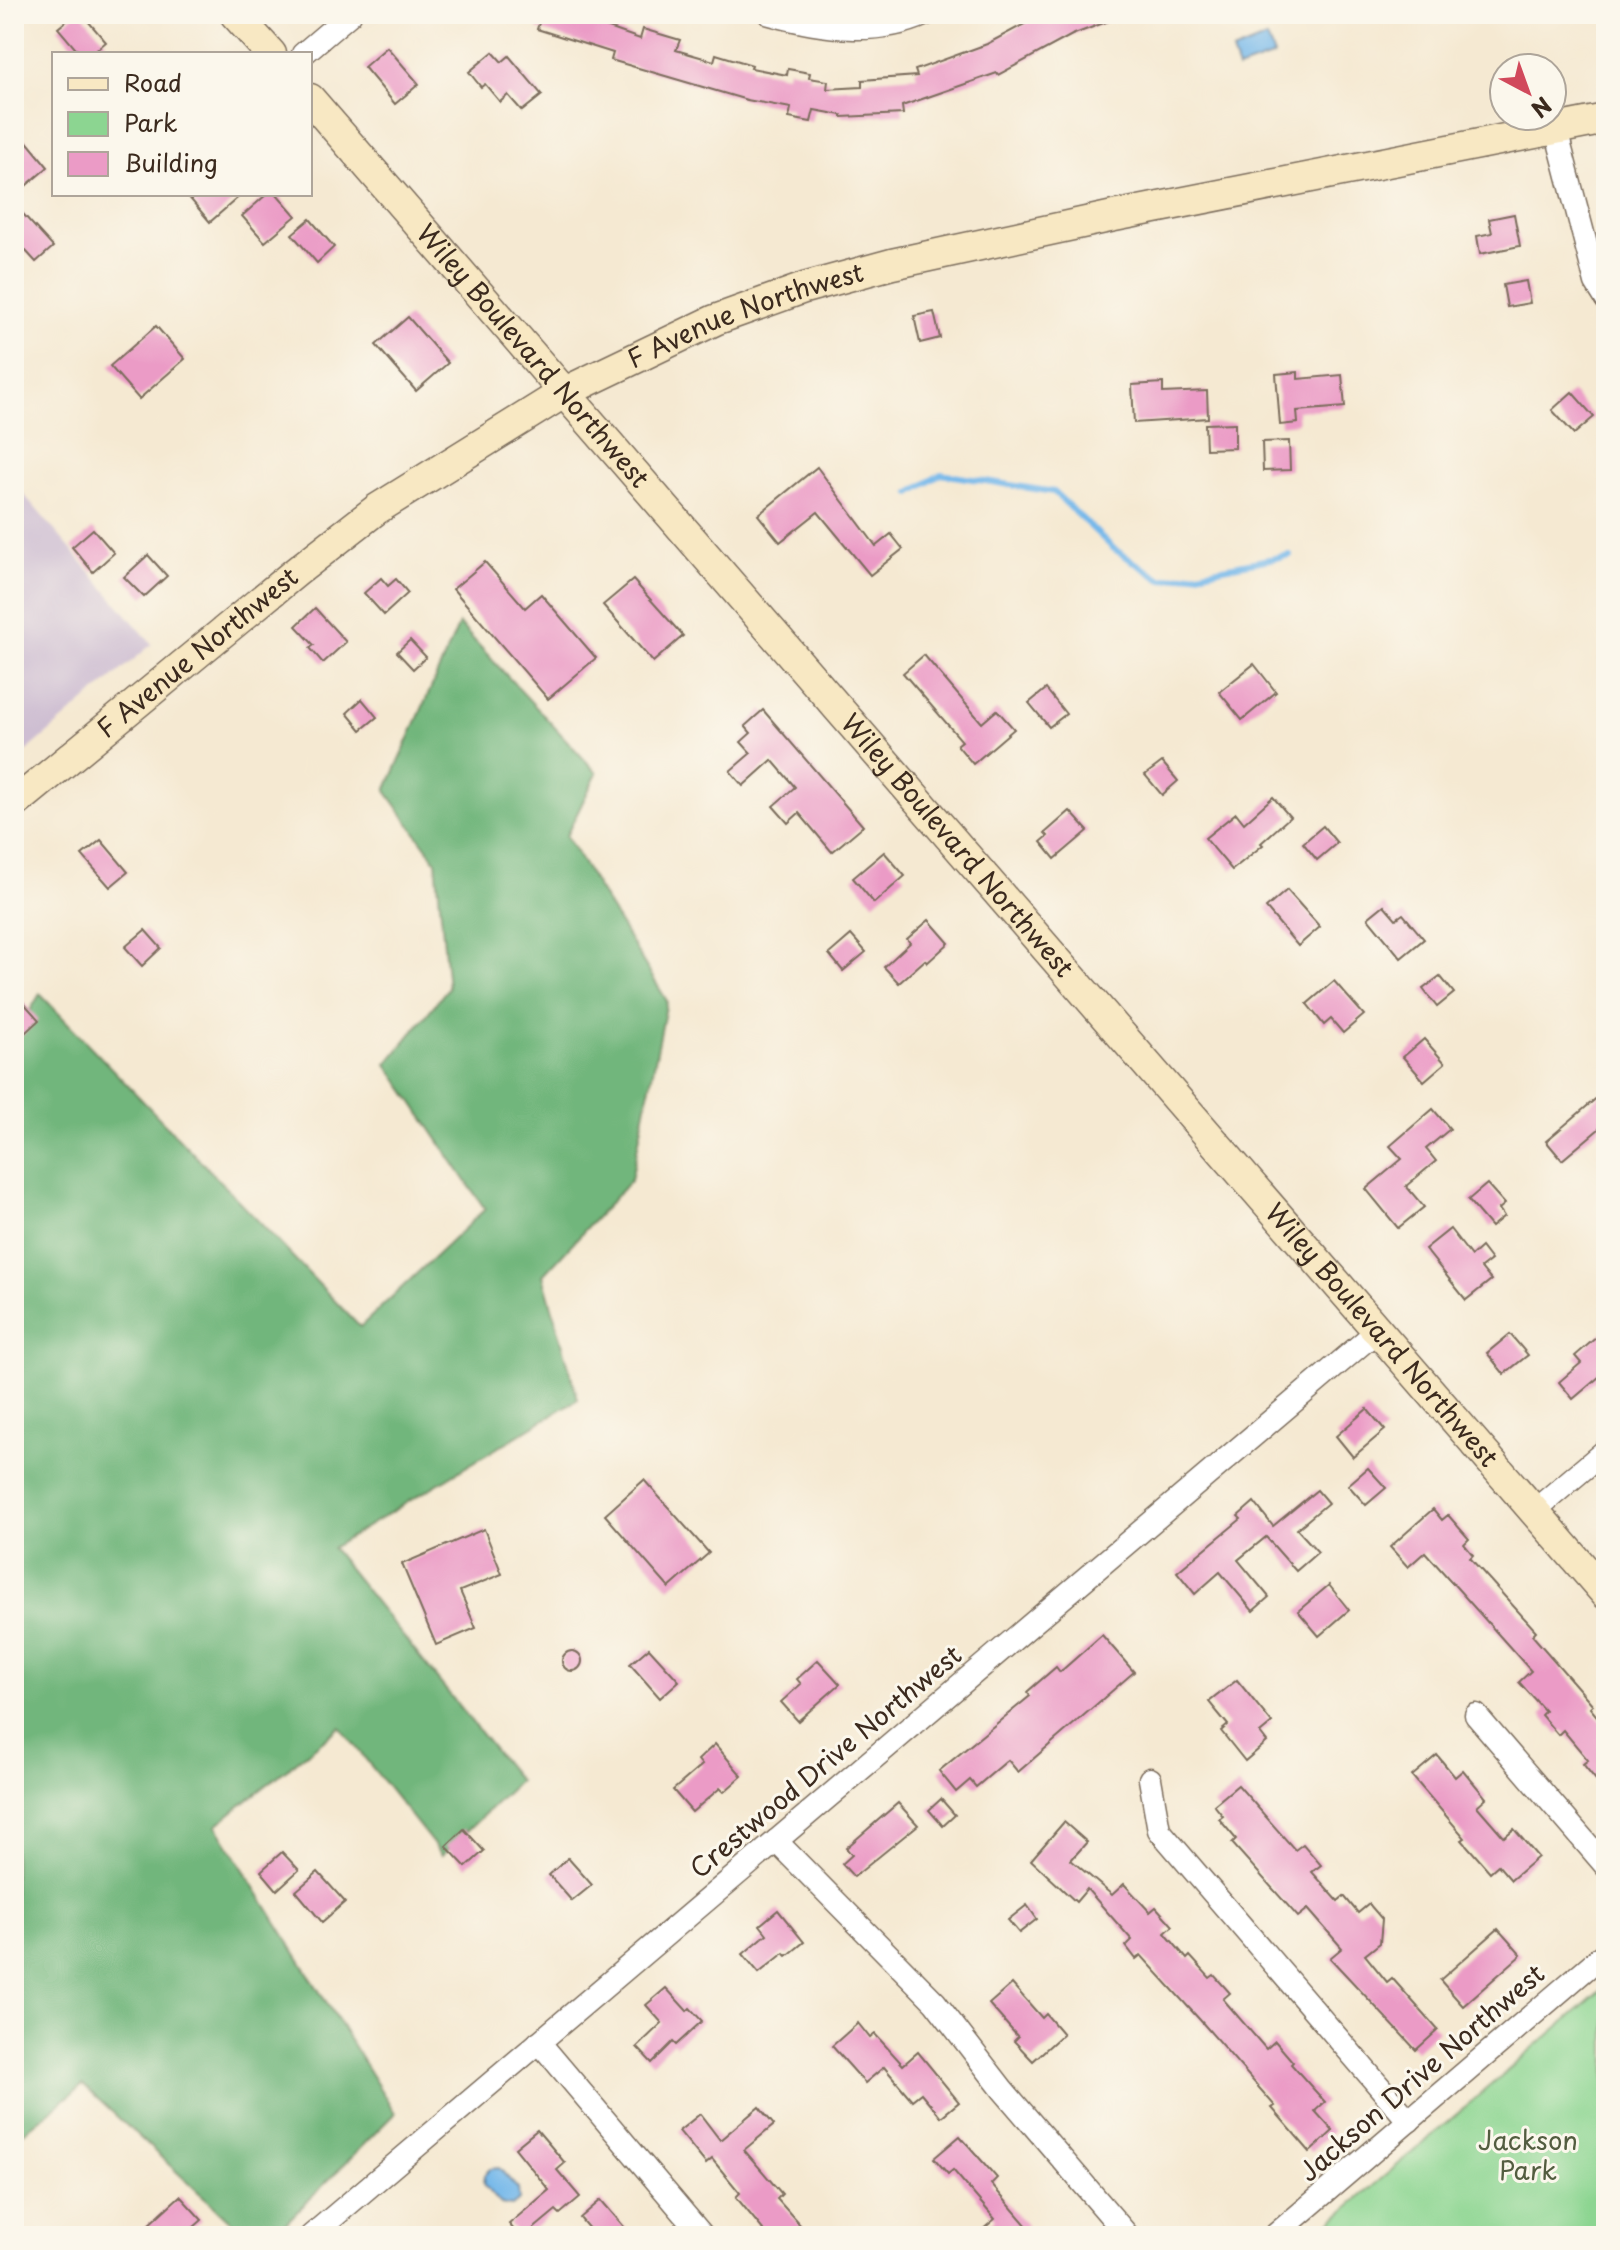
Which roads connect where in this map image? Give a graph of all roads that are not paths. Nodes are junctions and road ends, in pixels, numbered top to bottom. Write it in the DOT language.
graph roads {
  1 [pos="235,14"];
  2 [pos="350,14"];
  3 [pos="770,14"];
  4 [pos="926,14"];
  5 [pos="269,52"];
  6 [pos="305,52"];
  7 [pos="312,101"];
  8 [pos="1606,119"];
  9 [pos="1568,127"];
  10 [pos="1546,132"];
  11 [pos="1557,132"];
  12 [pos="1606,299"];
  13 [pos="565,392"];
  14 [pos="14,804"];
  15 [pos="1378,1330"];
  16 [pos="1606,1450"];
  17 [pos="1534,1511"];
  18 [pos="1606,1594"];
  19 [pos="1476,1715"];
  20 [pos="1150,1779"];
  21 [pos="776,1841"];
  22 [pos="1606,1866"];
  23 [pos="1606,1952"];
  24 [pos="539,2042"];
  25 [pos="1409,2121"];
  26 [pos="311,2236"];
  27 [pos="703,2236"];
  28 [pos="1128,2236"];
  29 [pos="1274,2236"];
  1 -- 5 [label="street"];
  2 -- 6 [label="street"];
  3 -- 4 [label="street"];
  7 -- 13 [label="street, Wiley Boulevard Northwest"];
  8 -- 9 [label="street, F Avenue Northwest"];
  10 -- 13 [label="street, F Avenue Northwest"];
  11 -- 12 [label="street"];
  13 -- 14 [label="street, F Avenue Northwest"];
  13 -- 15 [label="street, Wiley Boulevard Northwest"];
  15 -- 17 [label="street, Wiley Boulevard Northwest"];
  15 -- 21 [label="street, Crestwood Drive Northwest"];
  16 -- 17 [label="street"];
  17 -- 18 [label="street, Wiley Boulevard Northwest"];
  19 -- 22 [label="street"];
  20 -- 25 [label="street"];
  21 -- 24 [label="street, Crestwood Drive Northwest"];
  21 -- 28 [label="street"];
  23 -- 25 [label="street, Jackson Drive Northwest"];
  24 -- 26 [label="street, Crestwood Drive Northwest"];
  24 -- 27 [label="street"];
  25 -- 29 [label="street, Jackson Drive Northwest"];
}
